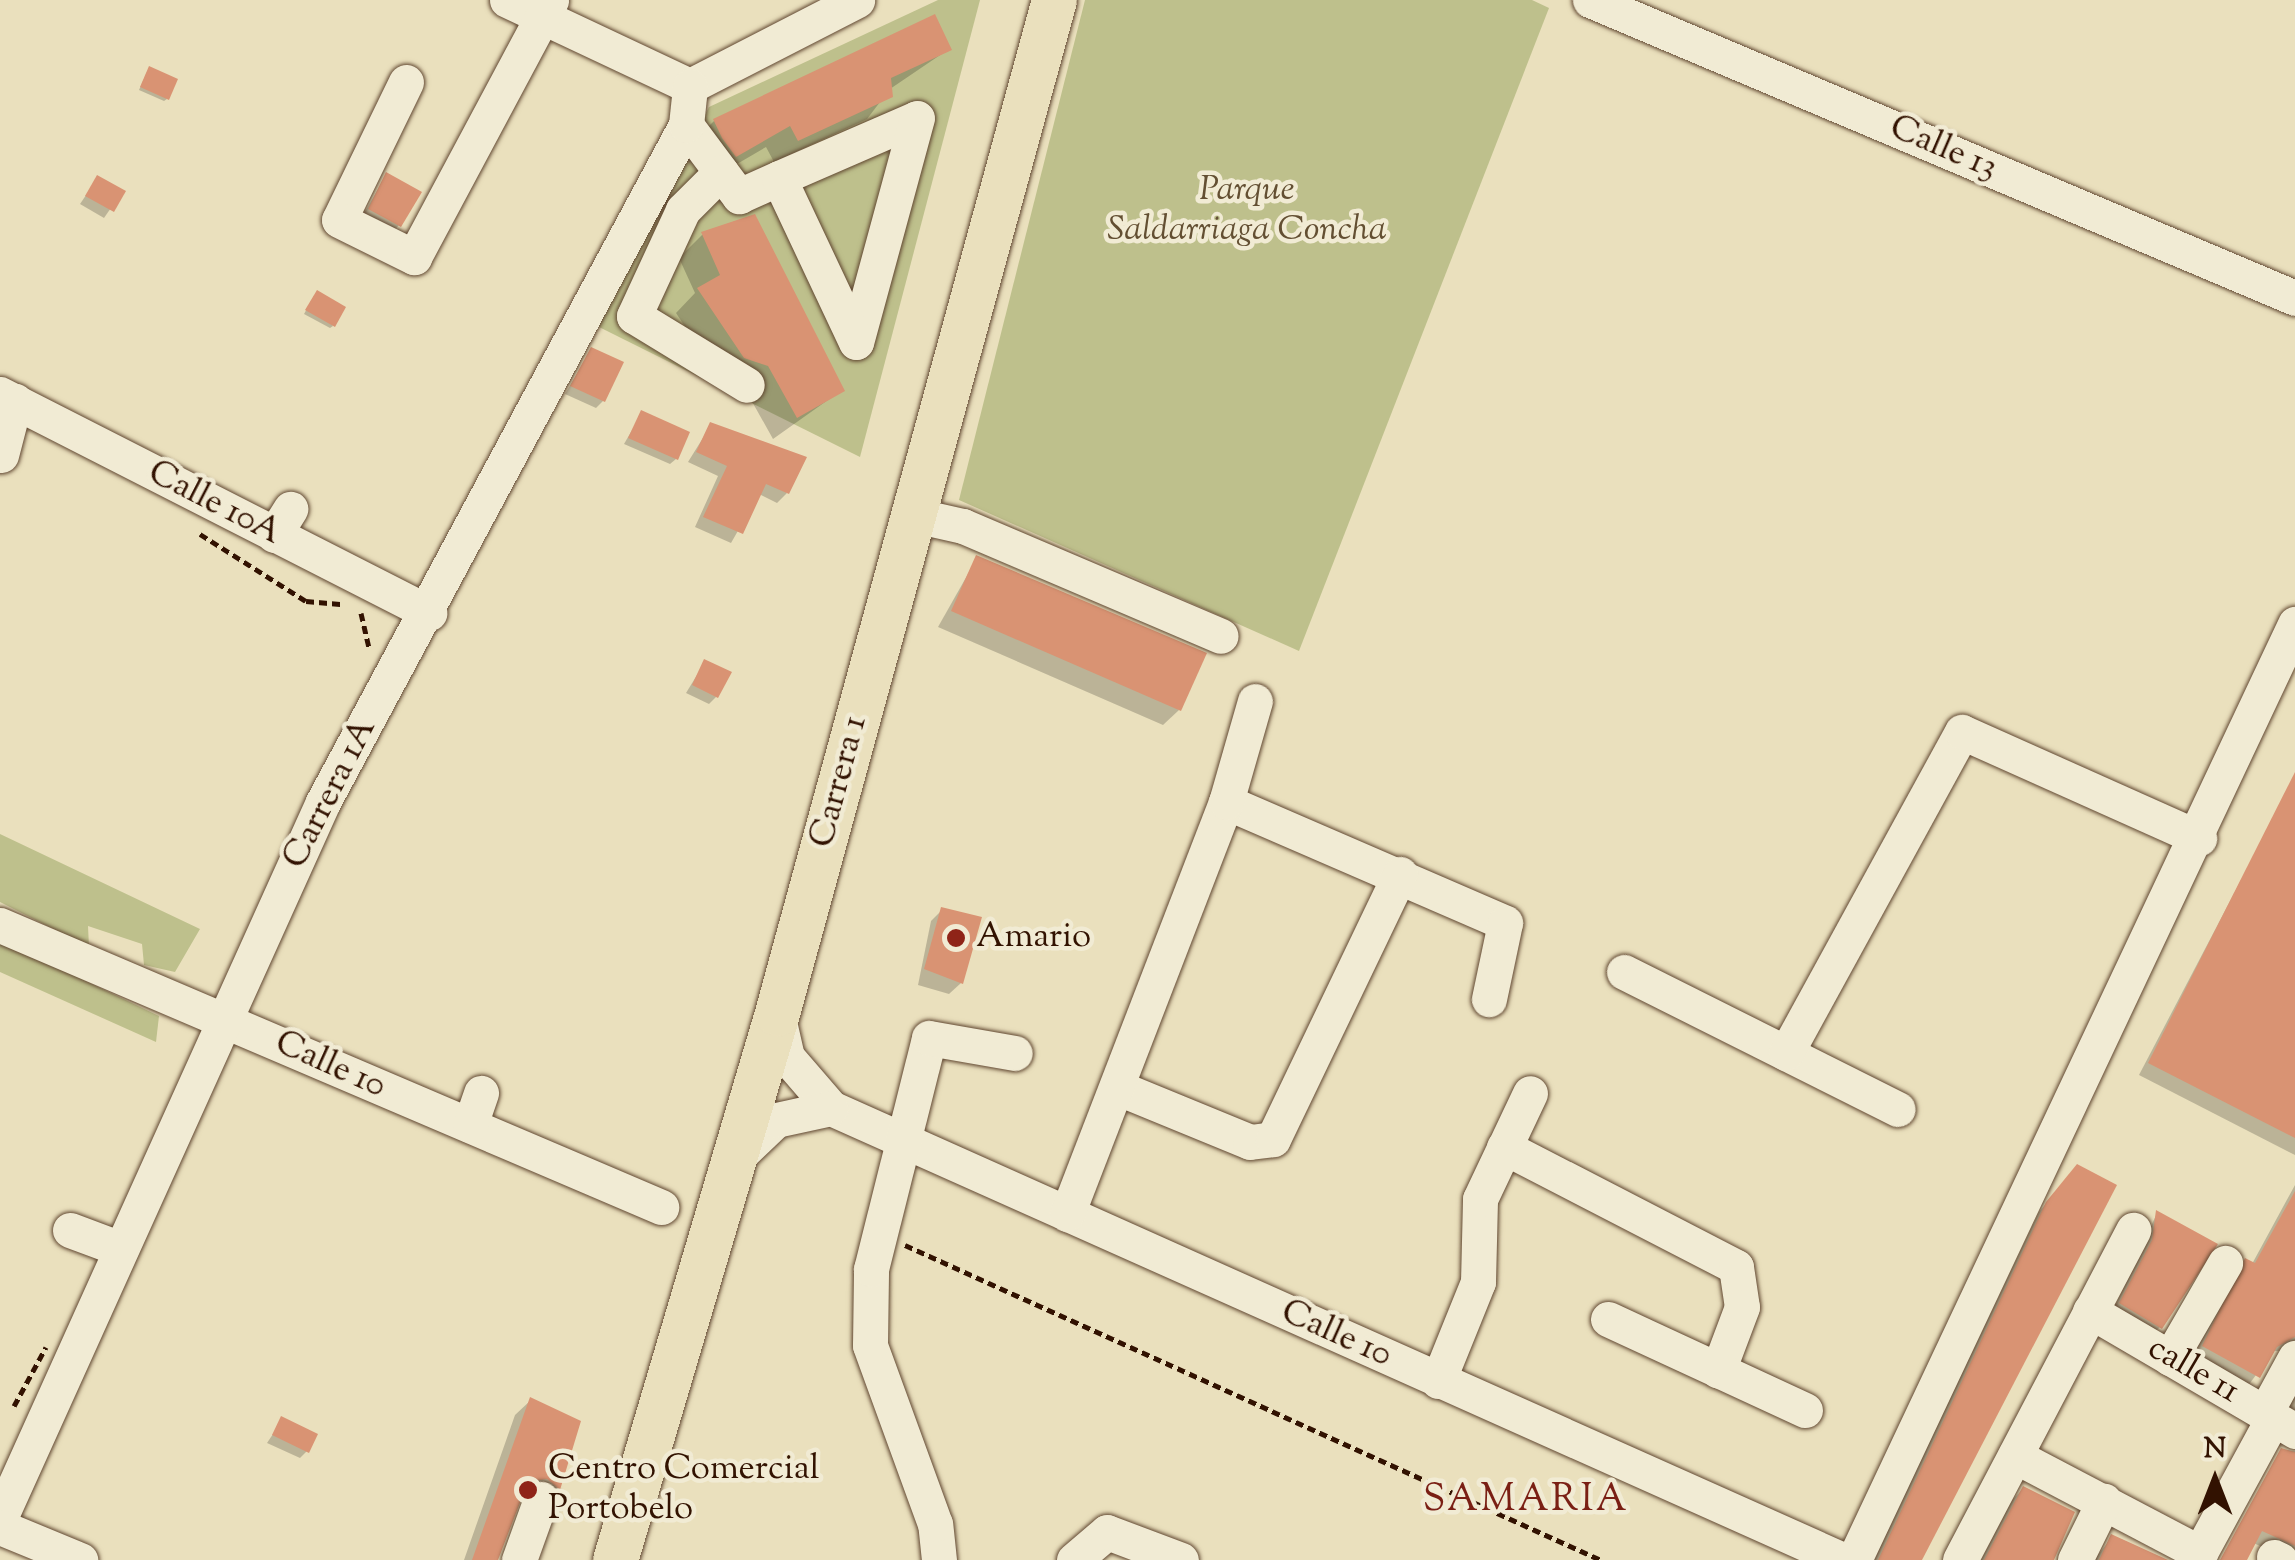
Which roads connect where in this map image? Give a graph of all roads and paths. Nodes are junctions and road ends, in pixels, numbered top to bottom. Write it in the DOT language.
graph roads {
  1 [pos="508,0"];
  2 [pos="857,0"];
  3 [pos="1590,0"];
  4 [pos="1054,1"];
  5 [pos="541,20"];
  6 [pos="406,82"];
  7 [pos="690,86"];
  8 [pos="704,148"];
  9 [pos="780,178"];
  10 [pos="2295,298"];
  11 [pos="747,385"];
  12 [pos="7,398"];
  13 [pos="1,455"];
  14 [pos="914,515"];
  15 [pos="194,530"];
  16 [pos="442,601"];
  17 [pos="2295,624"];
  18 [pos="1221,636"];
  19 [pos="366,664"];
  20 [pos="1255,701"];
  21 [pos="1226,802"];
  22 [pos="2198,838"];
  23 [pos="1400,874"];
  24 [pos="0,925"];
  25 [pos="1624,972"];
  26 [pos="1489,999"];
  27 [pos="777,1013"];
  28 [pos="224,1018"];
  29 [pos="1015,1053"];
  30 [pos="1786,1053"];
  31 [pos="1121,1089"];
  32 [pos="1530,1092"];
  33 [pos="831,1108"];
  34 [pos="1898,1109"];
  35 [pos="907,1146"];
  36 [pos="1504,1146"];
  37 [pos="735,1159"];
  38 [pos="661,1206"];
  39 [pos="1066,1214"];
  40 [pos="70,1230"];
  41 [pos="2132,1230"];
  42 [pos="879,1233"];
  43 [pos="121,1249"];
  44 [pos="2226,1263"];
  45 [pos="2090,1311"];
  46 [pos="1608,1319"];
  47 [pos="2170,1358"];
  48 [pos="2295,1358"];
  49 [pos="1718,1370"];
  50 [pos="1438,1381"];
  51 [pos="1804,1410"];
  52 [pos="2278,1420"];
  53 [pos="2015,1456"];
  54 [pos="541,1498"];
  55 [pos="2104,1501"];
  56 [pos="0,1518"];
  57 [pos="0,1527"];
  58 [pos="34,1551"];
  59 [pos="2198,1557"];
  60 [pos="80,1560"];
  61 [pos="519,1560"];
  62 [pos="614,1560"];
  63 [pos="939,1560"];
  64 [pos="1074,1560"];
  65 [pos="1180,1560"];
  66 [pos="1601,1560"];
  67 [pos="1843,1560"];
  68 [pos="1854,1560"];
  69 [pos="1960,1560"];
  70 [pos="2075,1560"];
  1 -- 5 [label="street"];
  2 -- 7 [label="street"];
  3 -- 10 [label="street, Calle 13"];
  4 -- 14 [label="main road, Carrera 1"];
  5 -- 6 [label="street"];
  5 -- 7 [label="street"];
  7 -- 8 [label="street, Carrera 1A"];
  8 -- 9 [label="street"];
  8 -- 11 [label="street"];
  8 -- 16 [label="street, Carrera 1A"];
  9 -- 9 [label="street"];
  12 -- 13 [label="street"];
  12 -- 16 [label="street, Calle 10A"];
  14 -- 18 [label="street"];
  14 -- 27 [label="main road, Carrera 1"];
  15 -- 19 [label="path"];
  16 -- 28 [label="street, Carrera 1A"];
  17 -- 22 [label="street"];
  20 -- 21 [label="street"];
  21 -- 23 [label="street"];
  21 -- 31 [label="street"];
  22 -- 30 [label="street"];
  22 -- 68 [label="street"];
  23 -- 26 [label="street"];
  23 -- 31 [label="street"];
  24 -- 28 [label="street, Calle 10"];
  25 -- 30 [label="street"];
  27 -- 33 [label="street"];
  27 -- 37 [label="main road, Carrera 1"];
  28 -- 38 [label="street, Calle 10"];
  28 -- 43 [label="street, Carrera 1A"];
  29 -- 35 [label="street"];
  30 -- 34 [label="street"];
  31 -- 39 [label="street"];
  32 -- 36 [label="street"];
  33 -- 35 [label="street, Calle 10"];
  33 -- 37 [label="street"];
  35 -- 39 [label="street, Calle 10"];
  35 -- 42 [label="street"];
  36 -- 49 [label="street"];
  36 -- 50 [label="street"];
  37 -- 62 [label="main road, Carrera 1"];
  39 -- 50 [label="street, Calle 10"];
  40 -- 43 [label="street"];
  41 -- 45 [label="street"];
  42 -- 63 [label="street"];
  42 -- 66 [label="path"];
  43 -- 56 [label="street, Carrera 1A"];
  44 -- 47 [label="street"];
  45 -- 47 [label="street, calle 11"];
  45 -- 53 [label="street"];
  46 -- 49 [label="street"];
  47 -- 52 [label="street, calle 11"];
  48 -- 52 [label="street"];
  49 -- 51 [label="street"];
  50 -- 67 [label="street, Calle 10"];
  52 -- 59 [label="street"];
  53 -- 55 [label="street"];
  53 -- 69 [label="street"];
  54 -- 61 [label="street"];
  55 -- 59 [label="street"];
  55 -- 70 [label="street"];
  57 -- 58 [label="street"];
  58 -- 60 [label="street"];
  64 -- 65 [label="street"];
}
